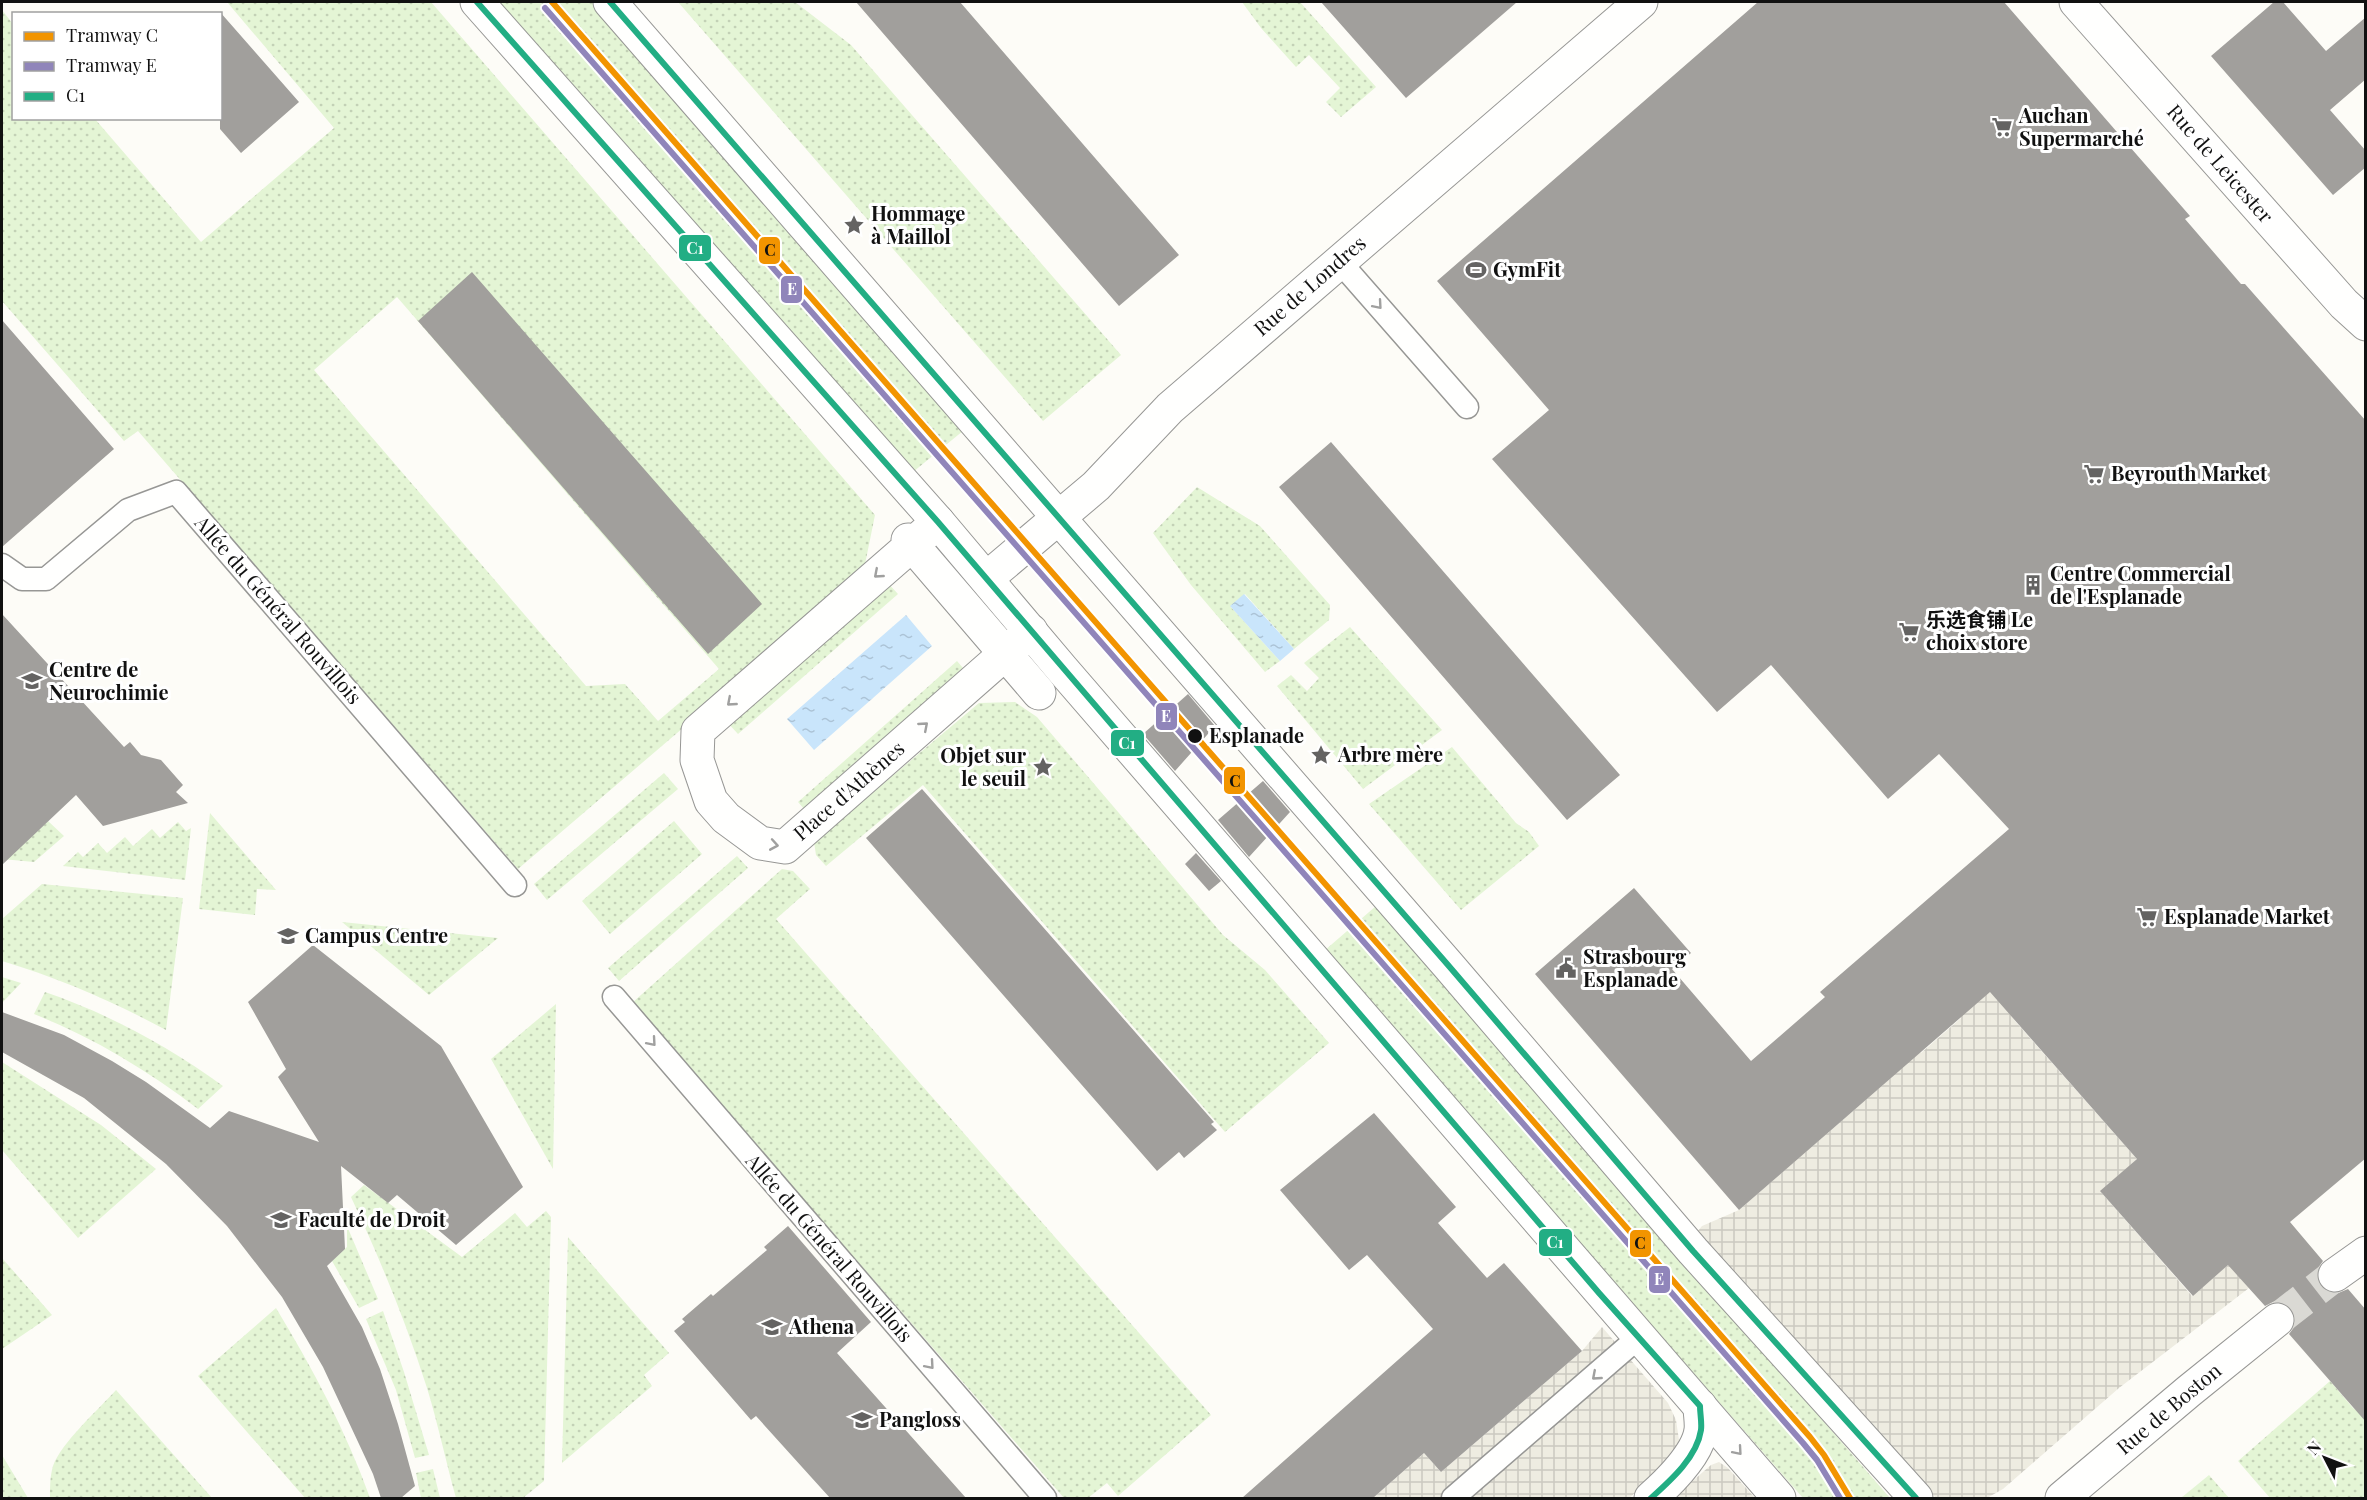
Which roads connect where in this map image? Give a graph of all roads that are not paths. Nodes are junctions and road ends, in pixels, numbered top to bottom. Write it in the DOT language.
graph roads {
  1 [pos="477,2"];
  2 [pos="610,2"];
  3 [pos="1641,2"];
  4 [pos="2076,2"];
  5 [pos="1339,261"];
  6 [pos="2366,324"];
  7 [pos="1467,407"];
  8 [pos="1059,517"];
  9 [pos="938,522"];
  10 [pos="910,542"];
  11 [pos="2,565"];
  12 [pos="987,578"];
  13 [pos="1031,631"];
  14 [pos="1006,654"];
  15 [pos="1039,693"];
  16 [pos="515,885"];
  17 [pos="614,997"];
  18 [pos="2366,1253"];
  19 [pos="2336,1275"];
  20 [pos="2277,1320"];
  21 [pos="1639,1337"];
  22 [pos="1700,1406"];
  23 [pos="1045,1498"];
  24 [pos="1453,1498"];
  25 [pos="1651,1498"];
  26 [pos="1779,1498"];
  27 [pos="1916,1498"];
  28 [pos="2062,1498"];
  1 -- 9 [label="street"];
  2 -- 8 [label="street"];
  3 -- 5 [label="street, Rue de Londres"];
  4 -- 6 [label="street, Rue de Leicester"];
  5 -- 7 [label="lane, one-way"];
  5 -- 8 [label="street, Rue de Londres"];
  8 -- 12 [label="street, Rue de Londres"];
  8 -- 27 [label="street"];
  9 -- 10 [label="street, Place d'Athènes"];
  9 -- 12 [label="street"];
  10 -- 14 [label="street"];
  10 -- 14 [label="street, Place d'Athènes, one-way"];
  11 -- 16 [label="lane, Allée du Général Rouvillois"];
  12 -- 13 [label="street"];
  13 -- 14 [label="street, Place d'Athènes"];
  13 -- 21 [label="street"];
  14 -- 15 [label="street"];
  17 -- 23 [label="lane, Allée du Général Rouvillois, one-way"];
  18 -- 19 [label="street"];
  20 -- 28 [label="street, Rue de Boston"];
  21 -- 22 [label="street"];
  21 -- 24 [label="lane, one-way"];
  22 -- 25 [label="street"];
  22 -- 26 [label="street, one-way"];
}
